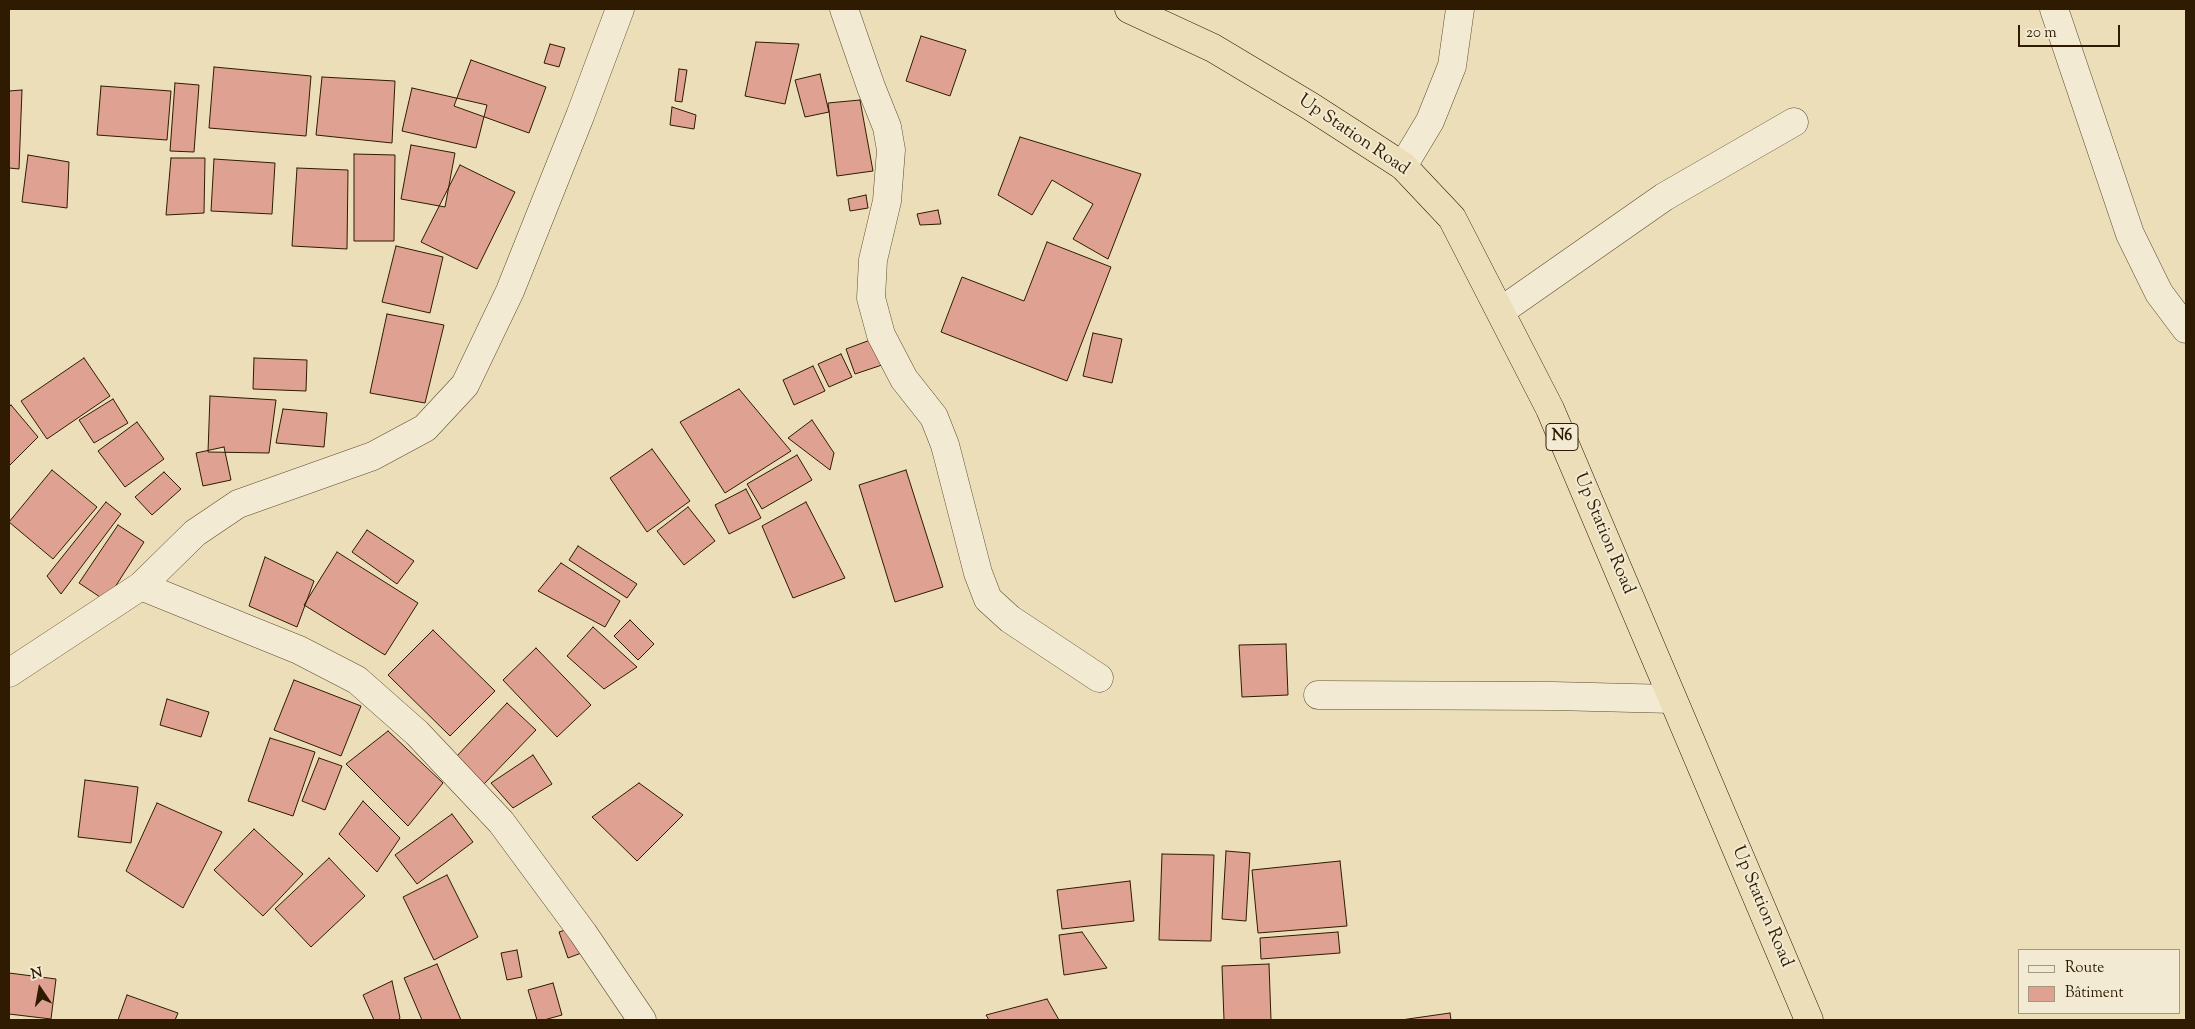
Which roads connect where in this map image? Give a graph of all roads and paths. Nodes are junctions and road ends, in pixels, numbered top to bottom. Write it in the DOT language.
graph roads {
  1 [pos="620,9"];
  2 [pos="844,9"];
  3 [pos="1129,9"];
  4 [pos="1460,9"];
  5 [pos="2054,9"];
  6 [pos="1794,122"];
  7 [pos="1403,166"];
  8 [pos="1501,312"];
  9 [pos="2186,329"];
  10 [pos="142,586"];
  11 [pos="9,673"];
  12 [pos="1099,678"];
  13 [pos="1318,695"];
  14 [pos="1672,699"];
  15 [pos="642,1020"];
  16 [pos="1809,1020"];
  1 -- 10 [label="street"];
  2 -- 12 [label="street"];
  3 -- 7 [label="highway, Up Station Road / N6"];
  4 -- 7 [label="street"];
  5 -- 9 [label="street"];
  6 -- 8 [label="street"];
  7 -- 8 [label="highway, Up Station Road / N6"];
  8 -- 14 [label="highway, Up Station Road / N6"];
  10 -- 11 [label="street"];
  10 -- 15 [label="street"];
  13 -- 14 [label="street"];
  14 -- 16 [label="highway, Up Station Road / N6"];
}
